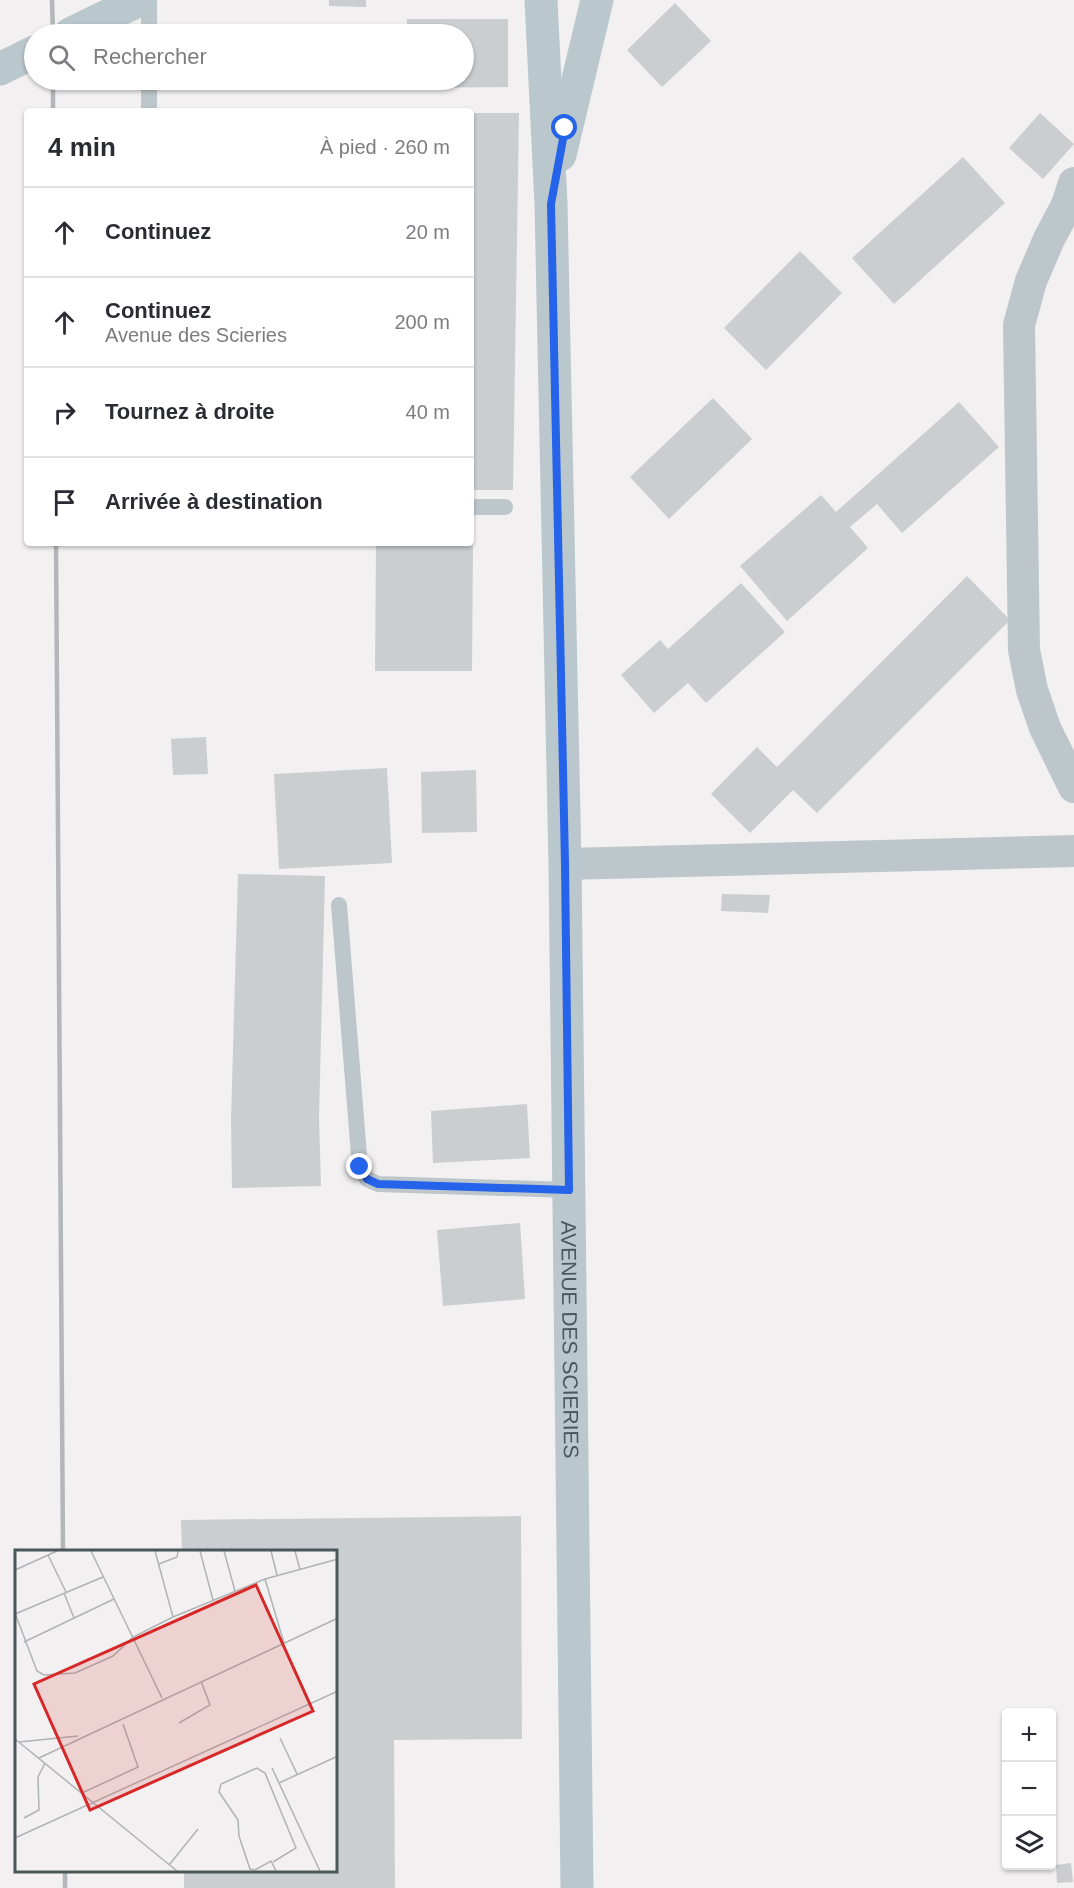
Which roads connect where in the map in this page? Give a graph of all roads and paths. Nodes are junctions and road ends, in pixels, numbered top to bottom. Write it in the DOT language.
graph roads {
  1 [pos="140,0"];
  2 [pos="149,0"];
  3 [pos="541,0"];
  4 [pos="597,0"];
  5 [pos="91,24"];
  6 [pos="149,24"];
  7 [pos="24,57"];
  8 [pos="0,69"];
  9 [pos="149,90"];
  10 [pos="149,108"];
  11 [pos="1074,183"];
  12 [pos="551,204"];
  13 [pos="474,507"];
  14 [pos="505,507"];
  15 [pos="1074,787"];
  16 [pos="1074,852"];
  17 [pos="565,864"];
  18 [pos="339,905"];
  19 [pos="569,1190"];
  20 [pos="577,1888"];
  1 -- 5 [label="street"];
  2 -- 6 [label="lane"];
  3 -- 12 [label="street, AVENUE DES SCIERIES"];
  4 -- 12 [label="street"];
  7 -- 8 [label="street"];
  9 -- 10 [label="lane"];
  11 -- 15 [label="street"];
  12 -- 17 [label="street, AVENUE DES SCIERIES"];
  13 -- 14 [label="lane"];
  16 -- 17 [label="street"];
  17 -- 19 [label="street, AVENUE DES SCIERIES"];
  18 -- 19 [label="lane"];
  19 -- 20 [label="street, AVENUE DES SCIERIES"];
}
